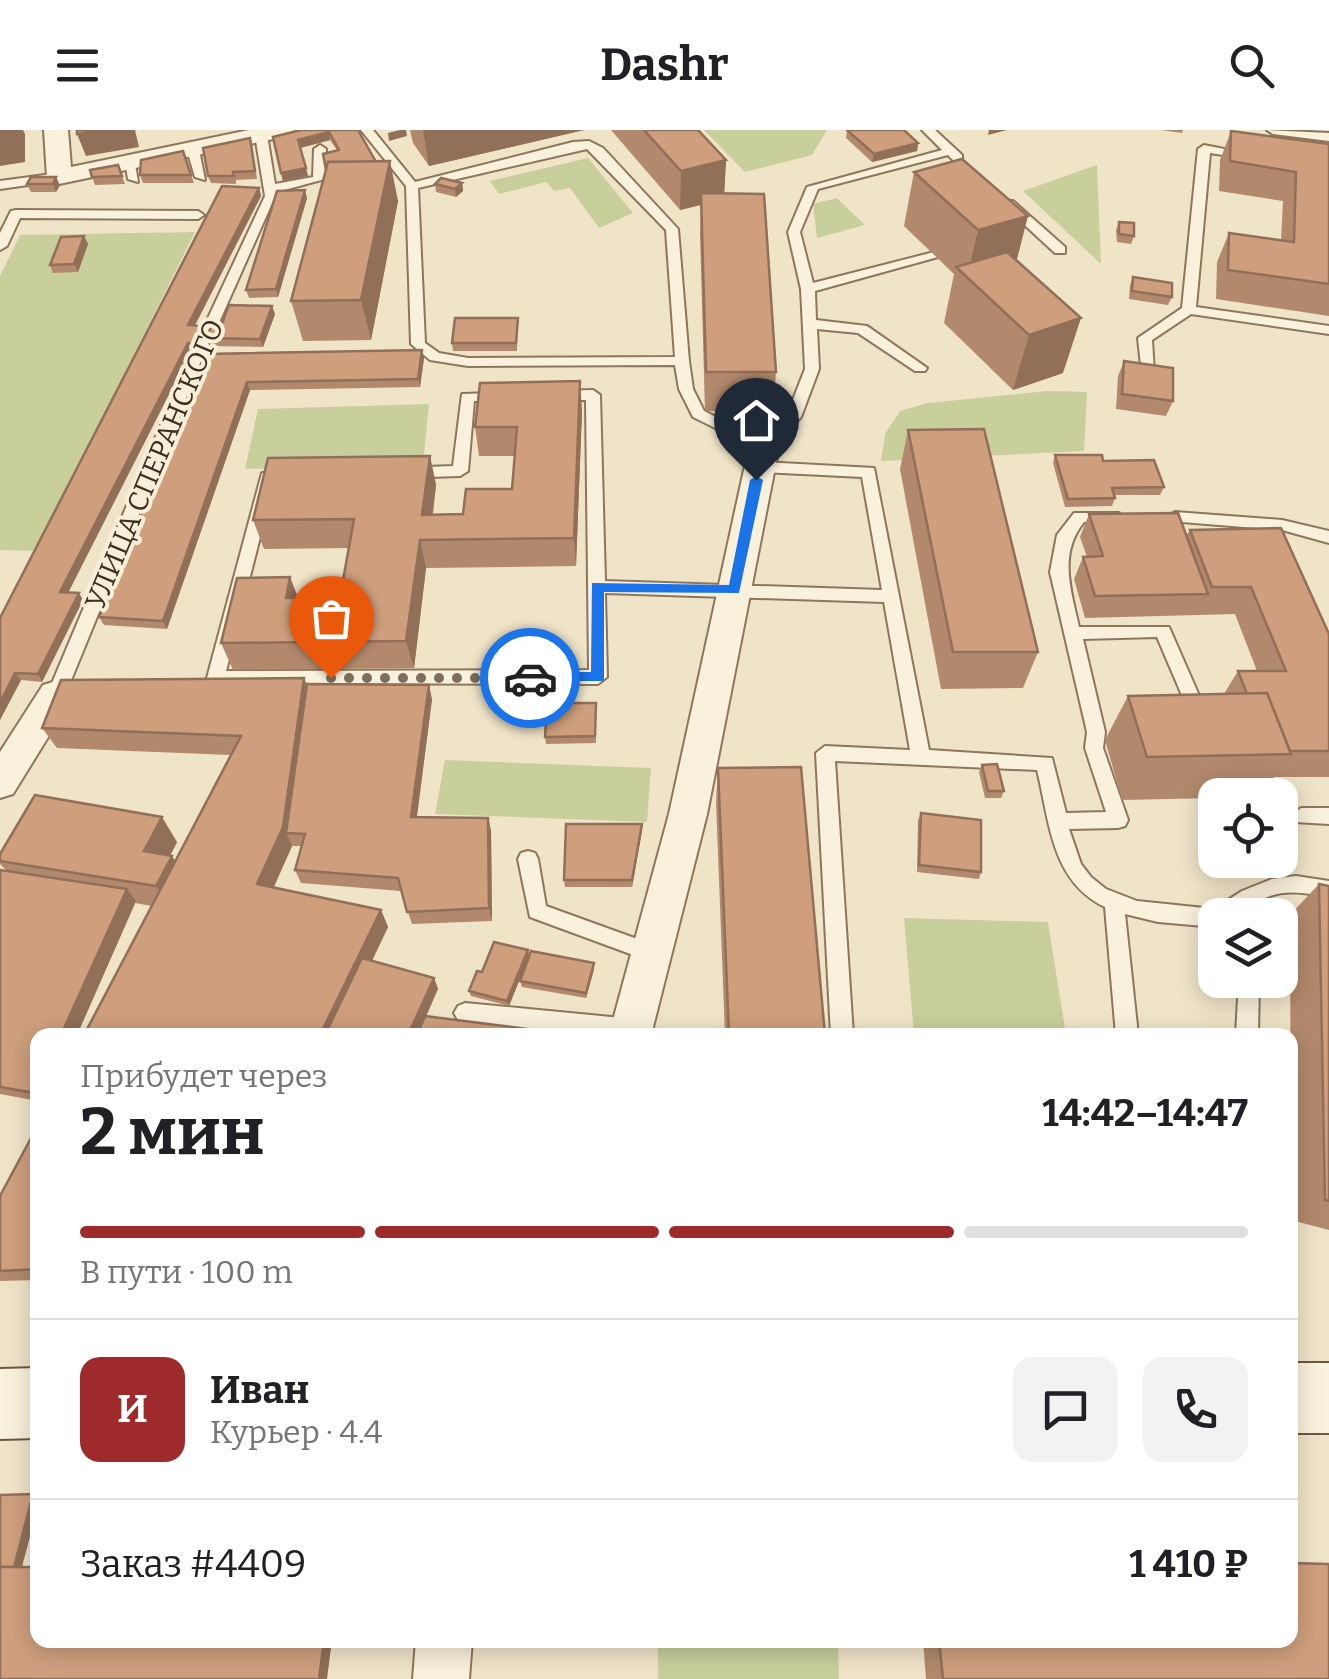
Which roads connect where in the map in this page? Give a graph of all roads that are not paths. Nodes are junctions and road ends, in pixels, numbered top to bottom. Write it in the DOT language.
graph roads {
  1 [pos="56,130"];
  2 [pos="367,130"];
  3 [pos="928,130"];
  4 [pos="1273,130"];
  5 [pos="272,132"];
  6 [pos="1329,137"];
  7 [pos="320,149"];
  8 [pos="193,150"];
  9 [pos="951,151"];
  10 [pos="1258,157"];
  11 [pos="974,172"];
  12 [pos="59,177"];
  13 [pos="201,177"];
  14 [pos="31,182"];
  15 [pos="0,185"];
  16 [pos="412,186"];
  17 [pos="271,188"];
  18 [pos="1002,198"];
  19 [pos="0,214"];
  20 [pos="16,214"];
  21 [pos="198,216"];
  22 [pos="0,246"];
  23 [pos="1060,250"];
  24 [pos="933,254"];
  25 [pos="808,288"];
  26 [pos="1189,310"];
  27 [pos="812,324"];
  28 [pos="1329,330"];
  29 [pos="682,361"];
  30 [pos="468,362"];
  31 [pos="920,368"];
  32 [pos="1147,372"];
  33 [pos="467,397"];
  34 [pos="762,457"];
  35 [pos="1127,517"];
  36 [pos="1176,517"];
  37 [pos="1329,537"];
  38 [pos="597,587"];
  39 [pos="734,590"];
  40 [pos="892,596"];
  41 [pos="1073,633"];
  42 [pos="56,695"];
  43 [pos="1186,729"];
  44 [pos="921,758"];
  45 [pos="0,783"];
  46 [pos="1301,816"];
  47 [pos="1329,816"];
  48 [pos="1061,821"];
  49 [pos="528,860"];
  50 [pos="1329,889"];
  51 [pos="1263,898"];
  52 [pos="1114,900"];
  53 [pos="1198,916"];
  54 [pos="654,954"];
  55 [pos="1249,998"];
  56 [pos="466,1013"];
  57 [pos="596,1028"];
  58 [pos="632,1028"];
  59 [pos="841,1028"];
  60 [pos="1127,1028"];
  61 [pos="1247,1028"];
  62 [pos="1298,1398"];
  63 [pos="1329,1398"];
  64 [pos="30,1403"];
  65 [pos="0,1404"];
  66 [pos="443,1648"];
  67 [pos="441,1679"];
  1 -- 12 [label="street"];
  2 -- 16 [label="lane"];
  3 -- 9 [label="lane"];
  4 -- 6 [label="lane"];
  5 -- 8 [label="street"];
  5 -- 17 [label="lane"];
  7 -- 17 [label="lane"];
  8 -- 12 [label="street"];
  8 -- 13 [label="lane"];
  9 -- 11 [label="lane"];
  9 -- 25 [label="lane"];
  10 -- 26 [label="lane"];
  12 -- 14 [label="lane"];
  14 -- 15 [label="lane"];
  14 -- 20 [label="lane"];
  16 -- 29 [label="lane"];
  16 -- 30 [label="lane"];
  17 -- 42 [label="lane, УЛИЦА СПЕРАНСКОГО"];
  18 -- 23 [label="lane"];
  19 -- 20 [label="lane"];
  20 -- 21 [label="lane"];
  20 -- 22 [label="lane"];
  24 -- 25 [label="lane"];
  25 -- 27 [label="lane"];
  26 -- 28 [label="lane"];
  26 -- 32 [label="lane"];
  27 -- 31 [label="lane"];
  27 -- 34 [label="lane"];
  29 -- 30 [label="lane"];
  29 -- 34 [label="lane"];
  30 -- 33 [label="lane"];
  33 -- 38 [label="lane"];
  33 -- 38 [label="lane"];
  34 -- 39 [label="street"];
  34 -- 40 [label="lane"];
  35 -- 41 [label="lane"];
  36 -- 37 [label="lane"];
  38 -- 39 [label="lane"];
  39 -- 40 [label="lane"];
  39 -- 54 [label="street"];
  40 -- 44 [label="lane"];
  41 -- 43 [label="lane"];
  41 -- 48 [label="lane"];
  42 -- 45 [label="street, УЛИЦА СПЕРАНСКОГО"];
  44 -- 48 [label="lane"];
  44 -- 59 [label="lane"];
  46 -- 47 [label="lane"];
  48 -- 52 [label="lane"];
  49 -- 54 [label="lane"];
  50 -- 51 [label="lane"];
  52 -- 53 [label="lane"];
  52 -- 60 [label="lane"];
  54 -- 58 [label="street"];
  55 -- 61 [label="lane"];
  56 -- 57 [label="lane"];
  62 -- 63 [label="street"];
  64 -- 65 [label="street"];
  66 -- 67 [label="street"];
}
